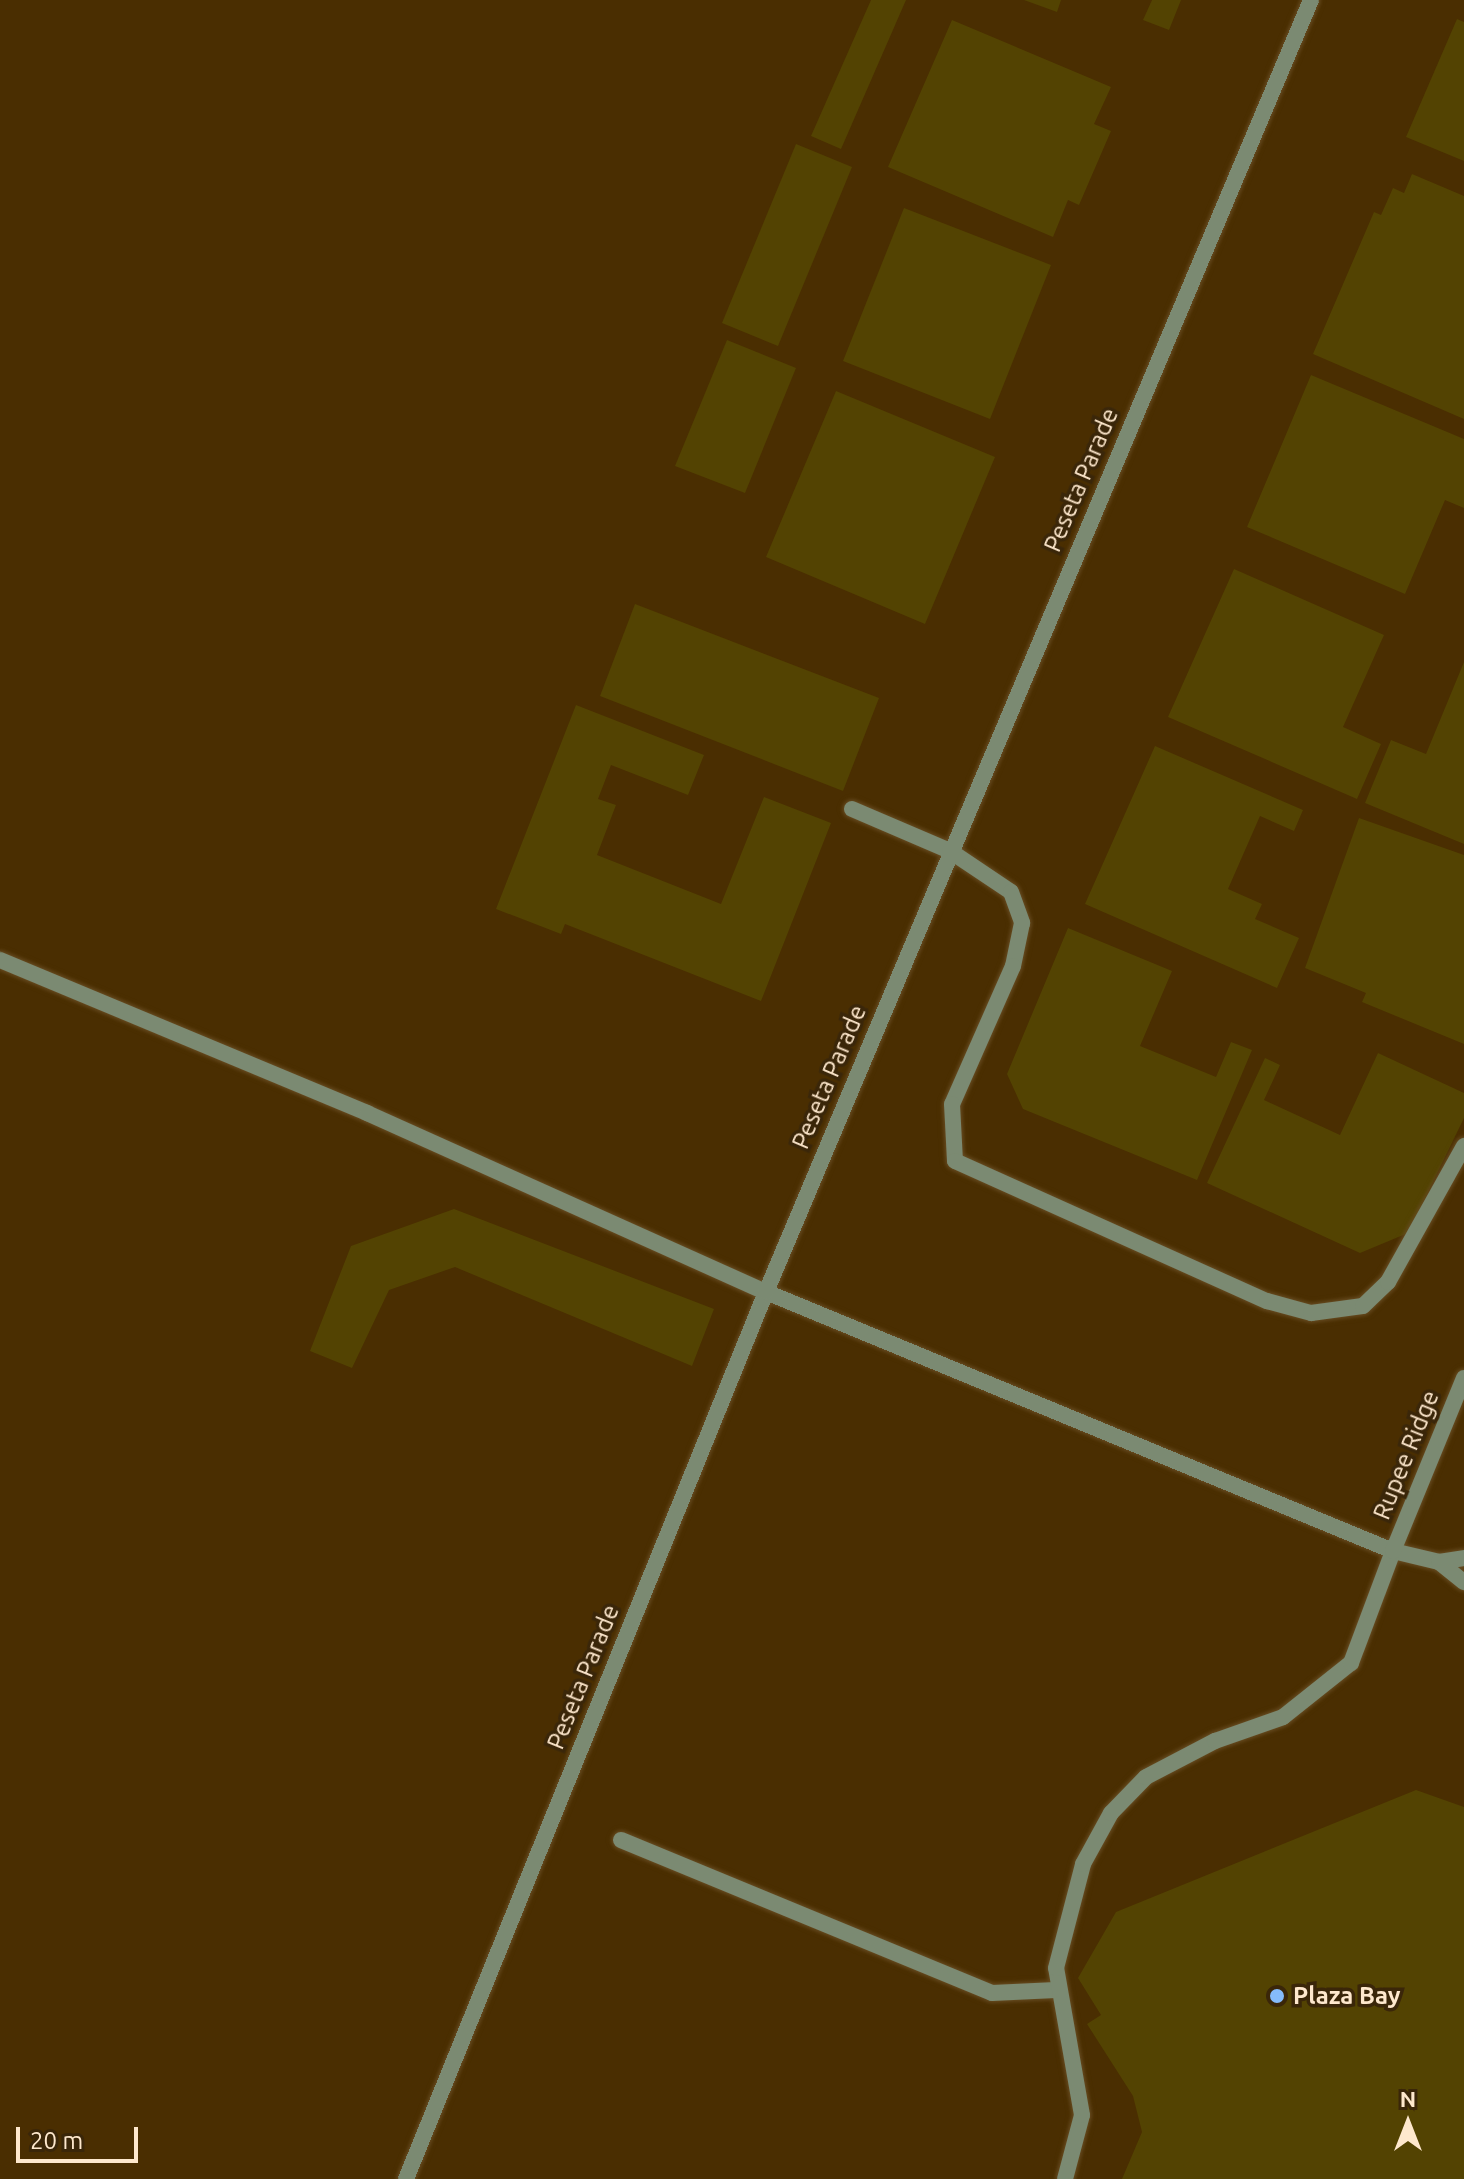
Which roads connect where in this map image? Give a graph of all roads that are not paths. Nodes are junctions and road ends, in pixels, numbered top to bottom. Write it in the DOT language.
graph roads {
  1 [pos="1311,0"];
  2 [pos="852,809"];
  3 [pos="950,851"];
  4 [pos="0,960"];
  5 [pos="1464,1146"];
  6 [pos="766,1292"];
  7 [pos="1464,1378"];
  8 [pos="1393,1551"];
  9 [pos="1464,1558"];
  10 [pos="1439,1562"];
  11 [pos="1464,1582"];
  12 [pos="621,1840"];
  13 [pos="1056,1990"];
  14 [pos="406,2179"];
  15 [pos="1065,2179"];
  1 -- 3 [label="street, Peseta Parade"];
  2 -- 3 [label="street"];
  3 -- 5 [label="street"];
  3 -- 6 [label="street, Peseta Parade"];
  4 -- 6 [label="street"];
  6 -- 8 [label="street"];
  6 -- 14 [label="street, Peseta Parade"];
  7 -- 8 [label="street, Rupee Ridge"];
  8 -- 10 [label="street"];
  8 -- 13 [label="street"];
  9 -- 10 [label="street"];
  10 -- 11 [label="street"];
  12 -- 13 [label="street"];
  13 -- 15 [label="street"];
}
